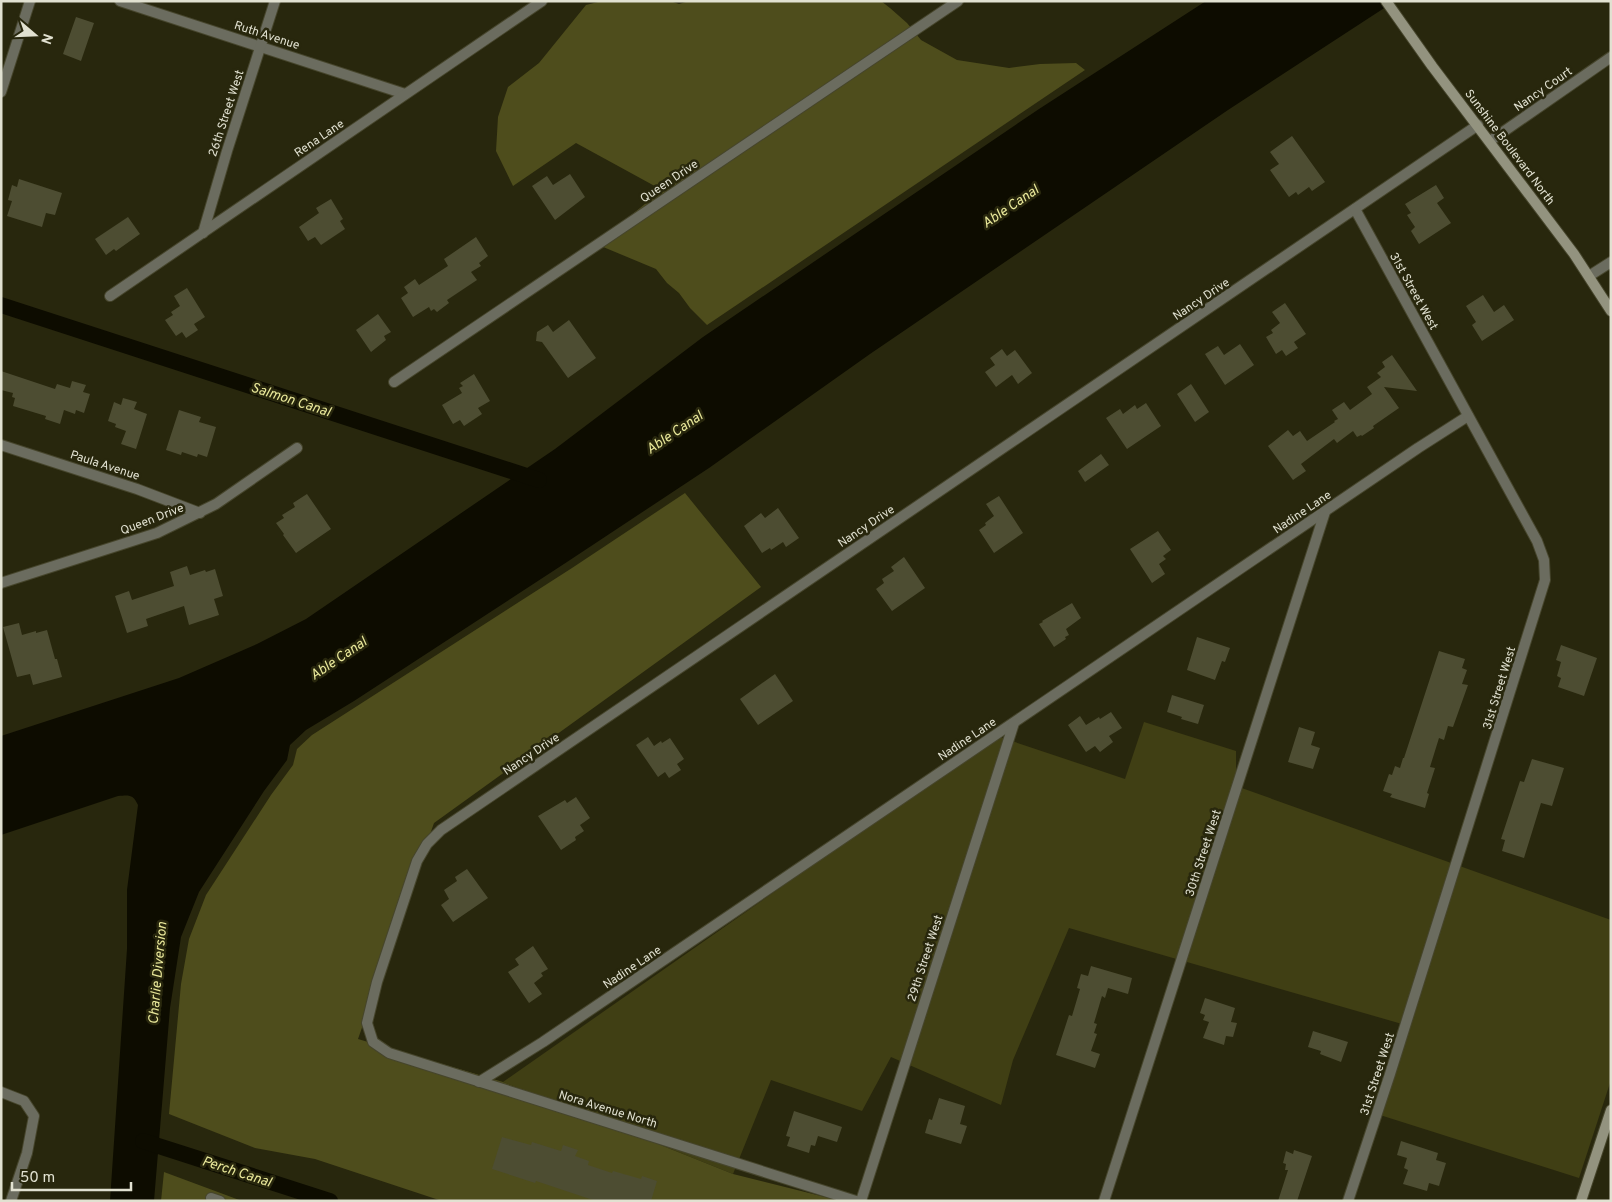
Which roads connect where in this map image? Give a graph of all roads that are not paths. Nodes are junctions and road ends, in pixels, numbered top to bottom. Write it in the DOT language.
graph roads {
  1 [pos="30,1"];
  2 [pos="120,1"];
  3 [pos="275,1"];
  4 [pos="542,1"];
  5 [pos="958,1"];
  6 [pos="1386,1"];
  7 [pos="528,6"];
  8 [pos="260,46"];
  9 [pos="1611,57"];
  10 [pos="1,92"];
  11 [pos="405,94"];
  12 [pos="1478,126"];
  13 [pos="1490,141"];
  14 [pos="1355,209"];
  15 [pos="203,234"];
  16 [pos="1611,262"];
  17 [pos="1589,276"];
  18 [pos="110,296"];
  19 [pos="1611,311"];
  20 [pos="394,382"];
  21 [pos="1468,416"];
  22 [pos="1,445"];
  23 [pos="297,448"];
  24 [pos="1325,512"];
  25 [pos="200,513"];
  26 [pos="1,583"];
  27 [pos="1014,723"];
  28 [pos="367,1023"];
  29 [pos="479,1082"];
  30 [pos="1,1092"];
  31 [pos="1611,1110"];
  32 [pos="1608,1126"];
  33 [pos="11,1201"];
  34 [pos="856,1201"];
  35 [pos="861,1201"];
  36 [pos="1104,1201"];
  37 [pos="1348,1201"];
  38 [pos="1581,1201"];
  1 -- 10 [label="street"];
  2 -- 8 [label="street, Ruth Avenue"];
  3 -- 8 [label="street, 26th Street West"];
  4 -- 7 [label="street, Rena Lane"];
  5 -- 20 [label="street, Queen Drive"];
  6 -- 12 [label="street, Sunshine Boulevard North"];
  7 -- 11 [label="street, Rena Lane"];
  8 -- 11 [label="street, Ruth Avenue"];
  8 -- 15 [label="street, 26th Street West"];
  9 -- 13 [label="street, Nancy Court"];
  11 -- 15 [label="street, Rena Lane"];
  12 -- 13 [label="street, Sunshine Boulevard North"];
  12 -- 14 [label="street, Nancy Drive"];
  13 -- 17 [label="street, Sunshine Boulevard North"];
  14 -- 21 [label="street, 31st Street West"];
  14 -- 28 [label="street, Nancy Drive"];
  15 -- 18 [label="street, Rena Lane"];
  16 -- 17 [label="street"];
  17 -- 19 [label="street, Sunshine Boulevard North"];
  21 -- 24 [label="street, Nadine Lane"];
  21 -- 37 [label="street, 31st Street West"];
  22 -- 25 [label="street, Paula Avenue"];
  23 -- 25 [label="street, Queen Drive"];
  24 -- 27 [label="street, Nadine Lane"];
  24 -- 36 [label="street, 30th Street West"];
  25 -- 26 [label="street, Queen Drive"];
  27 -- 29 [label="street, Nadine Lane"];
  27 -- 35 [label="street, 29th Street West"];
  28 -- 29 [label="street, Nora Avenue North"];
  29 -- 34 [label="street, Nora Avenue North"];
  30 -- 33 [label="street"];
  31 -- 32 [label="street"];
  32 -- 38 [label="street"];
}
